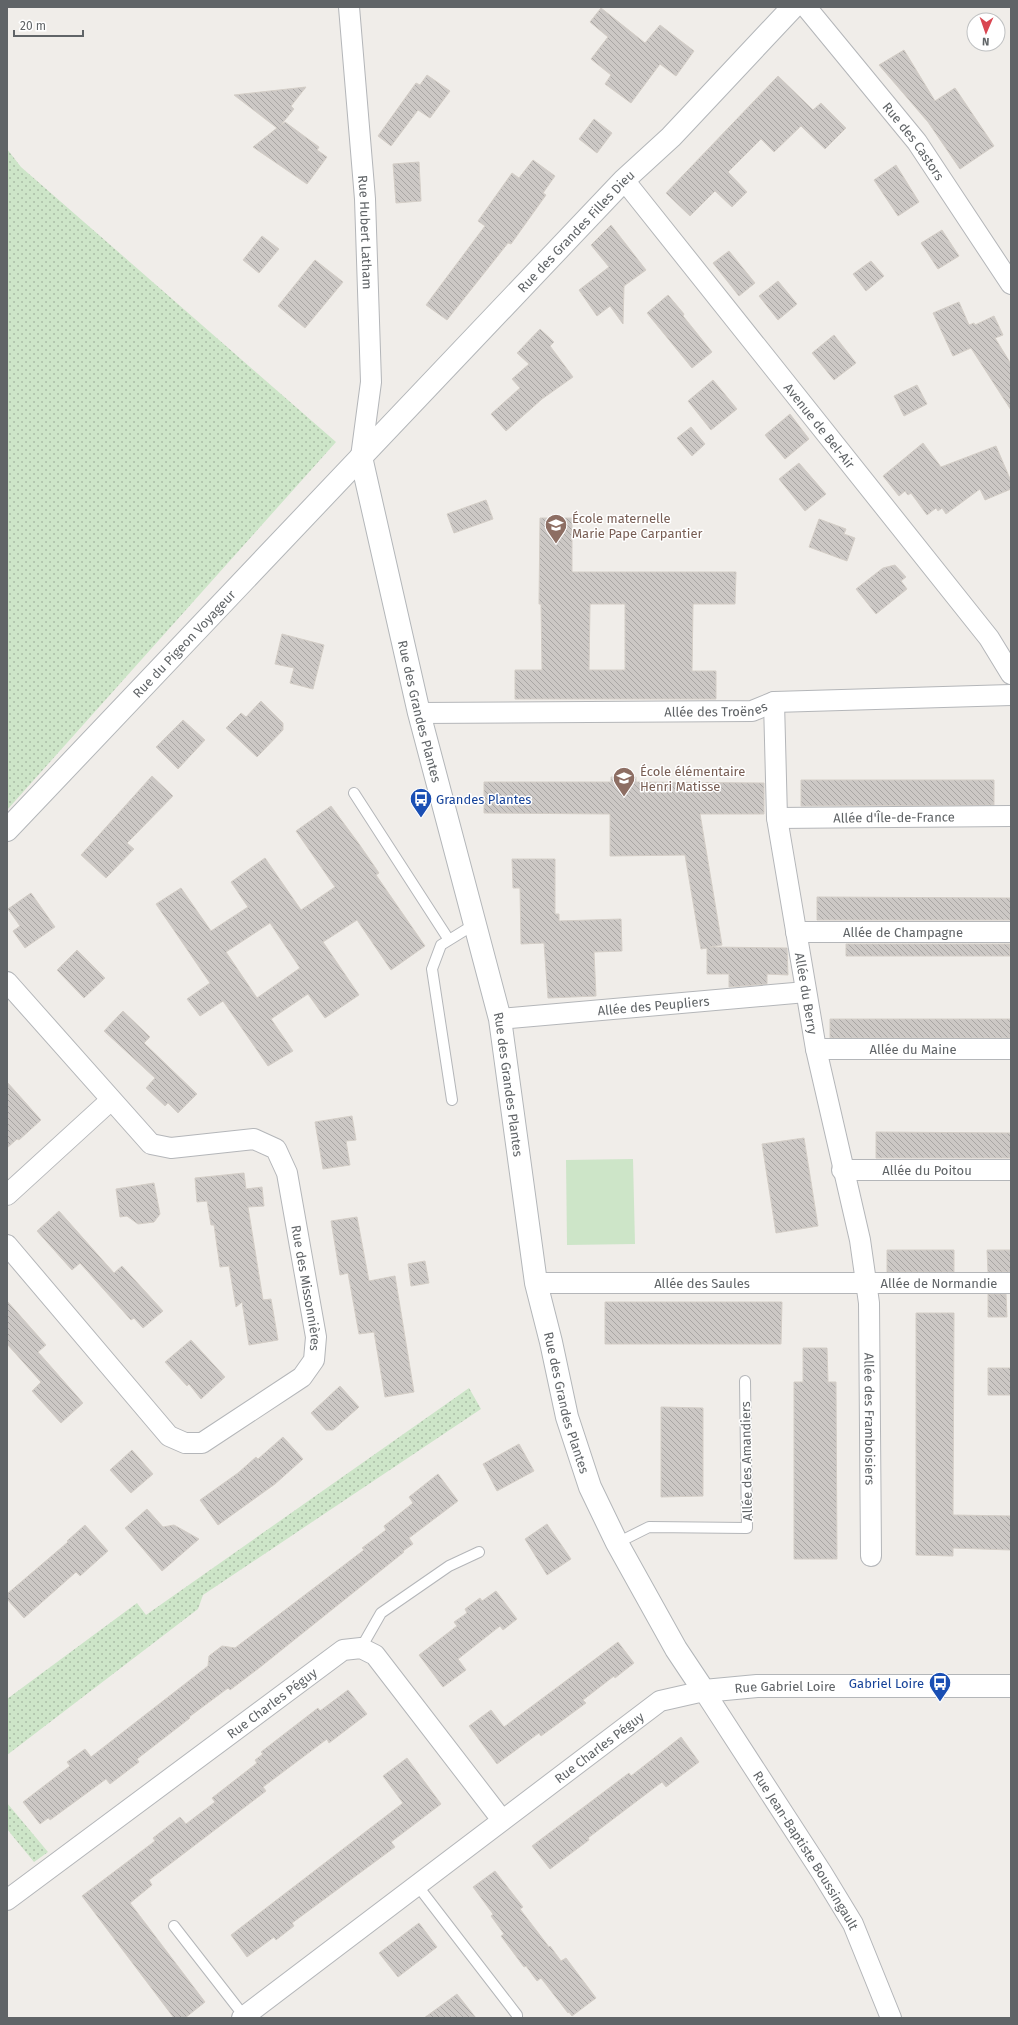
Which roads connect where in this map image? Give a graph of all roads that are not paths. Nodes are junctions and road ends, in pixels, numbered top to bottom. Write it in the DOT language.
graph roads {
  1 [pos="349,7"];
  2 [pos="792,7"];
  3 [pos="806,7"];
  4 [pos="624,180"];
  5 [pos="1011,284"];
  6 [pos="361,457"];
  7 [pos="1011,674"];
  8 [pos="1011,695"];
  9 [pos="774,702"];
  10 [pos="419,713"];
  11 [pos="354,793"];
  12 [pos="1011,816"];
  13 [pos="777,818"];
  14 [pos="7,830"];
  15 [pos="475,924"];
  16 [pos="796,932"];
  17 [pos="1011,932"];
  18 [pos="449,940"];
  19 [pos="7,982"];
  20 [pos="806,992"];
  21 [pos="500,1019"];
  22 [pos="816,1049"];
  23 [pos="1011,1049"];
  24 [pos="111,1100"];
  25 [pos="452,1100"];
  26 [pos="842,1170"];
  27 [pos="1011,1170"];
  28 [pos="7,1195"];
  29 [pos="7,1245"];
  30 [pos="867,1282"];
  31 [pos="536,1283"];
  32 [pos="1011,1283"];
  33 [pos="745,1381"];
  34 [pos="617,1543"];
  35 [pos="479,1552"];
  36 [pos="871,1556"];
  37 [pos="361,1648"];
  38 [pos="1011,1686"];
  39 [pos="704,1691"];
  40 [pos="502,1820"];
  41 [pos="417,1885"];
  42 [pos="7,1900"];
  43 [pos="174,1926"];
  44 [pos="243,2017"];
  45 [pos="517,2018"];
  46 [pos="891,2018"];
  1 -- 6 [label="street, Rue Hubert Latham"];
  2 -- 4 [label="street, Rue des Grandes Filles Dieu"];
  3 -- 5 [label="street, Rue des Castors"];
  4 -- 6 [label="street, Rue des Grandes Filles Dieu"];
  4 -- 7 [label="street, Avenue de Bel-Air"];
  6 -- 10 [label="street, Rue des Grandes Plantes"];
  6 -- 14 [label="street, Rue du Pigeon Voyageur"];
  8 -- 9 [label="street, Allée des Troënes"];
  9 -- 10 [label="street, Allée des Troënes"];
  9 -- 13 [label="street, Allée du Berry"];
  10 -- 15 [label="street, Rue des Grandes Plantes"];
  11 -- 18 [label="lane"];
  12 -- 13 [label="street, Allée d'Île-de-France"];
  13 -- 16 [label="street, Allée du Berry"];
  15 -- 18 [label="lane"];
  15 -- 21 [label="street, Rue des Grandes Plantes"];
  16 -- 17 [label="street, Allée de Champagne"];
  16 -- 20 [label="street, Allée du Berry"];
  18 -- 25 [label="lane"];
  19 -- 24 [label="street, Rue des Missonnières"];
  20 -- 21 [label="street, Allée des Peupliers"];
  20 -- 22 [label="street, Allée du Berry"];
  21 -- 31 [label="street, Rue des Grandes Plantes"];
  22 -- 23 [label="street, Allée du Maine"];
  22 -- 26 [label="street, Allée du Berry"];
  24 -- 28 [label="street"];
  24 -- 29 [label="street, Rue des Missonnières"];
  26 -- 27 [label="street, Allée du Poitou"];
  26 -- 30 [label="street, Allée du Berry"];
  30 -- 31 [label="street, Allée des Saules"];
  30 -- 32 [label="street, Allée de Normandie"];
  30 -- 36 [label="street, Allée des Framboisiers"];
  31 -- 34 [label="street, Rue des Grandes Plantes"];
  33 -- 34 [label="lane, Allée des Amandiers"];
  34 -- 39 [label="street, Rue des Grandes Plantes"];
  35 -- 37 [label="lane"];
  37 -- 40 [label="street"];
  37 -- 42 [label="street, Rue Charles Péguy"];
  38 -- 39 [label="street, Rue Gabriel Loire"];
  39 -- 40 [label="street, Rue Charles Péguy"];
  39 -- 46 [label="street, Rue Jean-Baptiste Boussingault"];
  40 -- 41 [label="street, Rue Charles Péguy"];
  41 -- 44 [label="street, Rue Charles Péguy"];
  41 -- 45 [label="lane"];
  43 -- 44 [label="lane"];
}
